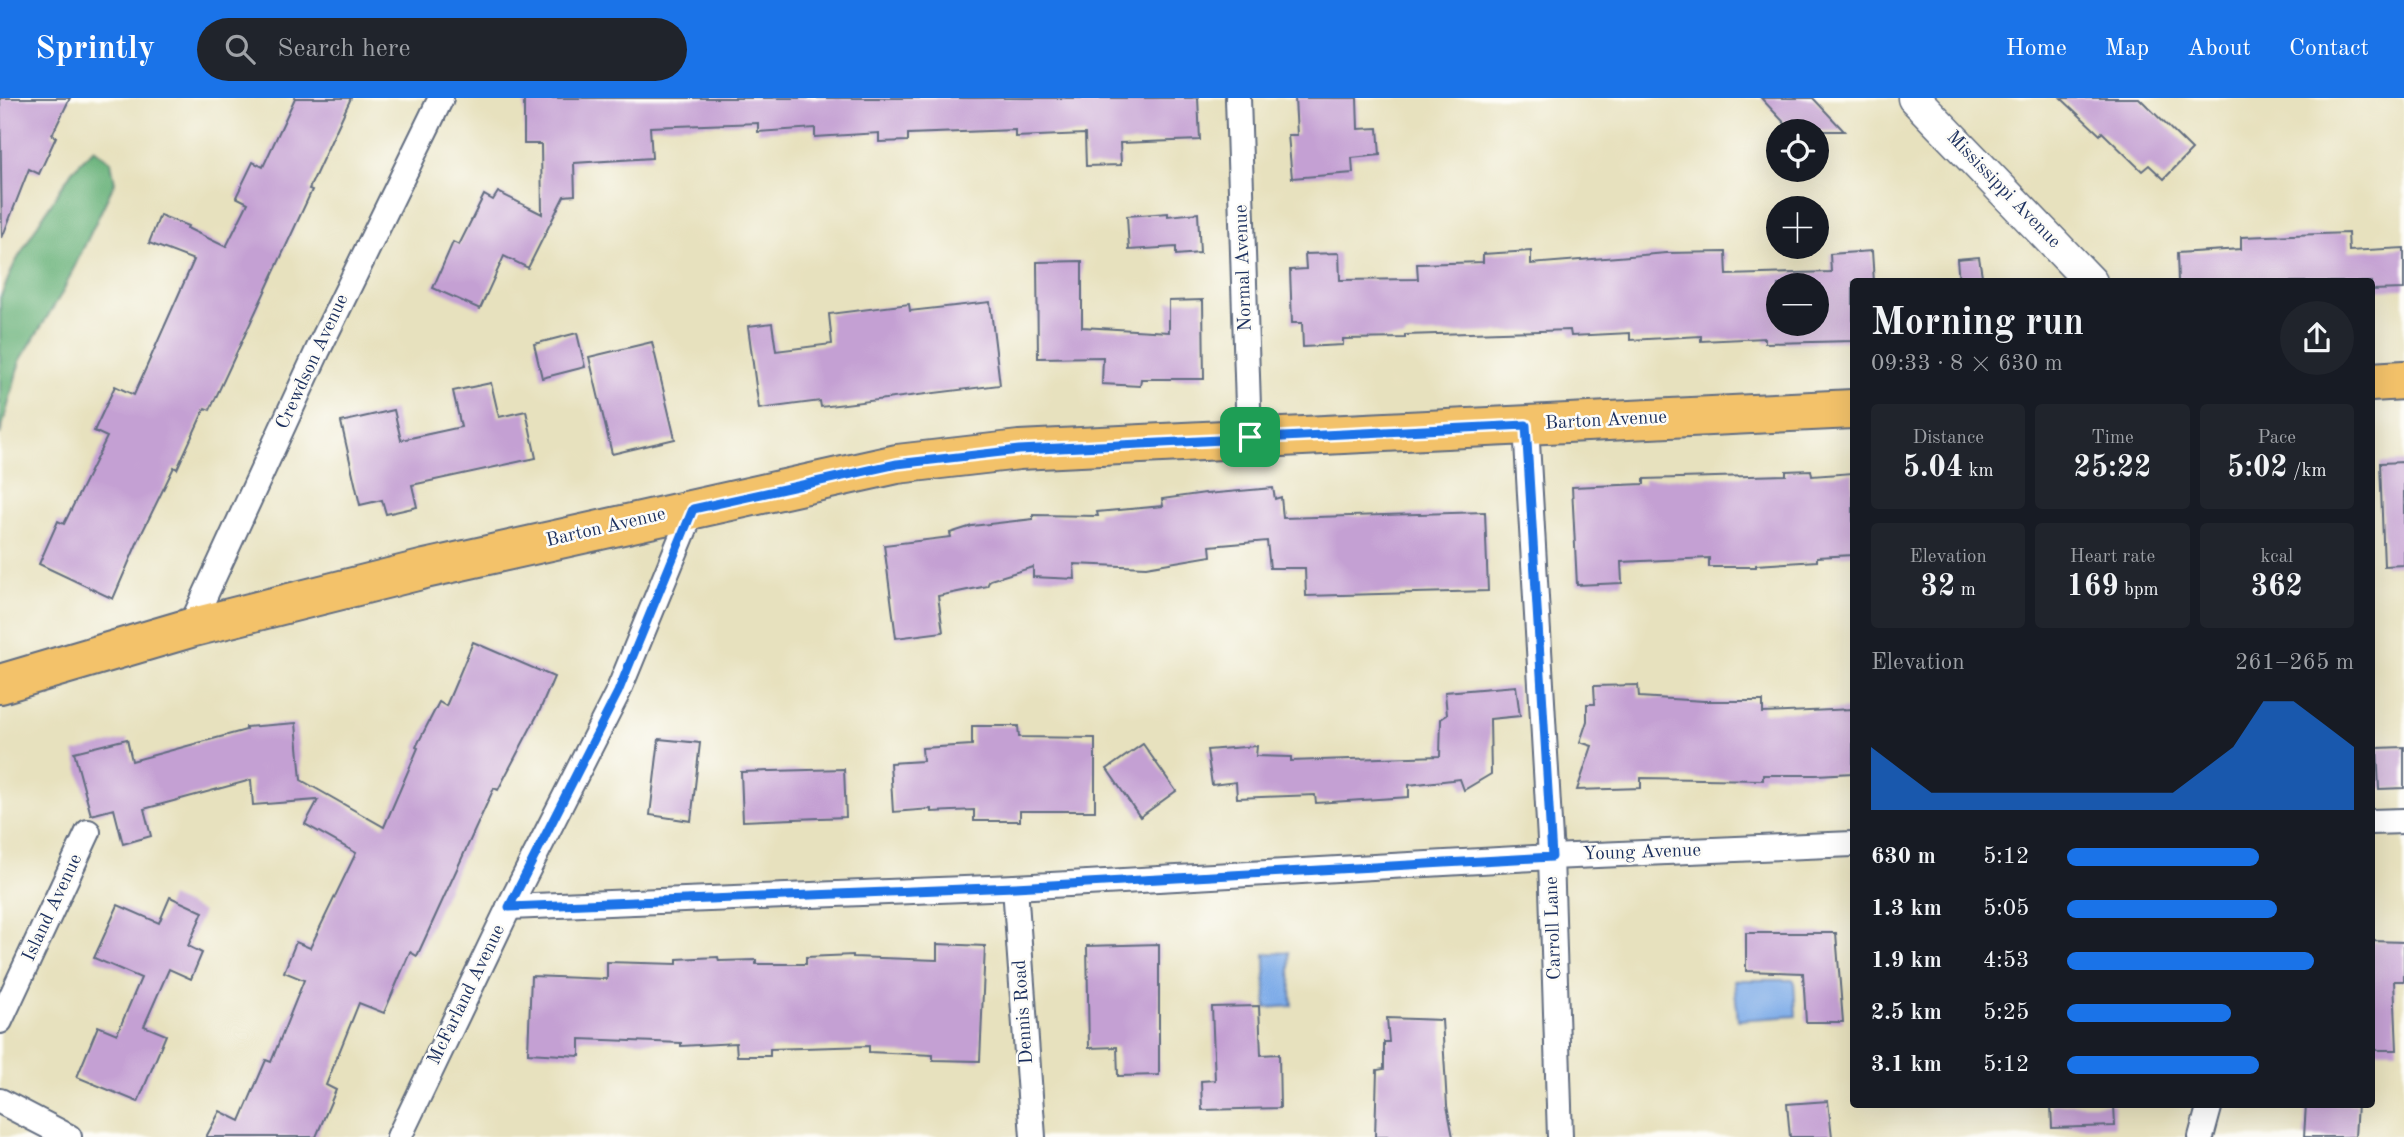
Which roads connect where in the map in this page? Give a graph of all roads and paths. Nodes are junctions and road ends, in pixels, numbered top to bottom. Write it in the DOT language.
graph roads {
  1 [pos="441,98"];
  2 [pos="1238,98"];
  3 [pos="1914,98"];
  4 [pos="2087,278"];
  5 [pos="2404,380"];
  6 [pos="2375,382"];
  7 [pos="1850,409"];
  8 [pos="1526,425"];
  9 [pos="1250,437"];
  10 [pos="693,509"];
  11 [pos="190,628"];
  12 [pos="0,684"];
  13 [pos="2404,821"];
  14 [pos="2375,822"];
  15 [pos="88,832"];
  16 [pos="1850,844"];
  17 [pos="1552,857"];
  18 [pos="1015,887"];
  19 [pos="509,907"];
  20 [pos="0,1021"];
  21 [pos="0,1101"];
  22 [pos="2209,1108"];
  23 [pos="69,1137"];
  24 [pos="399,1137"];
  25 [pos="1033,1137"];
  26 [pos="1560,1137"];
  27 [pos="2201,1137"];
  1 -- 11 [label="street, Crewdson Avenue"];
  2 -- 9 [label="street, Normal Avenue"];
  3 -- 4 [label="street, Mississippi Avenue"];
  5 -- 6 [label="main road"];
  7 -- 8 [label="main road, Barton Avenue"];
  8 -- 9 [label="main road, Barton Avenue"];
  8 -- 17 [label="street, Carroll Lane"];
  9 -- 10 [label="main road, Barton Avenue"];
  10 -- 11 [label="main road, Barton Avenue"];
  10 -- 19 [label="street, McFarland Avenue"];
  11 -- 12 [label="main road, Barton Avenue"];
  13 -- 14 [label="street"];
  15 -- 20 [label="street, Island Avenue"];
  16 -- 17 [label="street, Young Avenue"];
  17 -- 18 [label="street, Young Avenue"];
  17 -- 26 [label="street, Carroll Lane"];
  18 -- 19 [label="street, Young Avenue"];
  18 -- 25 [label="street, Dennis Road"];
  19 -- 24 [label="street, McFarland Avenue"];
  21 -- 23 [label="street"];
  22 -- 27 [label="street"];
}
